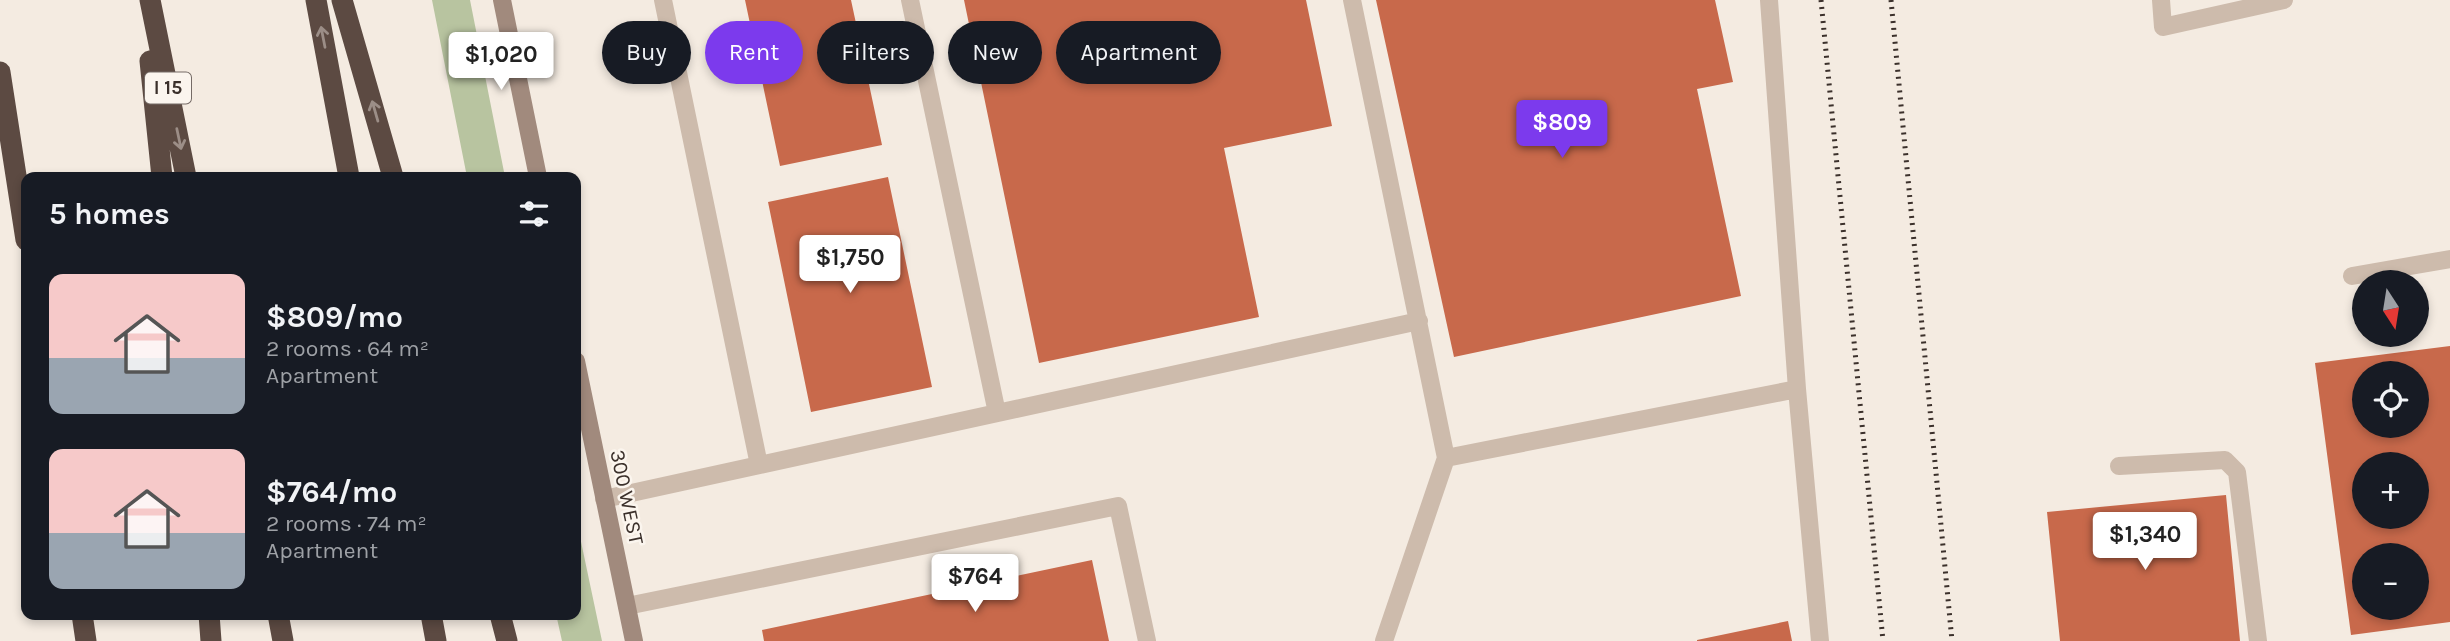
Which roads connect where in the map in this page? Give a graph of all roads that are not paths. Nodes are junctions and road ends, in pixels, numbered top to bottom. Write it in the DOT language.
graph roads {
  1 [pos="144,0"];
  2 [pos="150,0"];
  3 [pos="316,0"];
  4 [pos="342,0"];
  5 [pos="502,0"];
  6 [pos="663,0"];
  7 [pos="910,0"];
  8 [pos="1352,0"];
  9 [pos="1769,0"];
  10 [pos="2161,0"];
  11 [pos="2284,0"];
  12 [pos="0,72"];
  13 [pos="161,172"];
  14 [pos="186,172"];
  15 [pos="348,172"];
  16 [pos="392,172"];
  17 [pos="537,172"];
  18 [pos="21,208"];
  19 [pos="2450,259"];
  20 [pos="2387,270"];
  21 [pos="1419,321"];
  22 [pos="581,386"];
  23 [pos="1797,389"];
  24 [pos="997,413"];
  25 [pos="1446,458"];
  26 [pos="759,465"];
  27 [pos="2119,466"];
  28 [pos="604,499"];
  29 [pos="627,606"];
  30 [pos="83,620"];
  31 [pos="209,620"];
  32 [pos="279,620"];
  33 [pos="432,620"];
  34 [pos="502,620"];
  35 [pos="86,641"];
  36 [pos="211,641"];
  37 [pos="283,641"];
  38 [pos="436,641"];
  39 [pos="507,641"];
  40 [pos="634,641"];
  41 [pos="1147,641"];
  42 [pos="1384,641"];
  43 [pos="1820,641"];
  44 [pos="2258,641"];
  1 -- 13 [label="highway"];
  2 -- 14 [label="highway, I 15, one-way"];
  15 -- 3 [label="highway, one-way"];
  16 -- 4 [label="highway, one-way"];
  5 -- 17 [label="street"];
  6 -- 26 [label="street"];
  7 -- 24 [label="street"];
  8 -- 21 [label="street"];
  9 -- 23 [label="street"];
  10 -- 11 [label="street"];
  12 -- 18 [label="highway"];
  19 -- 20 [label="street"];
  21 -- 24 [label="street"];
  21 -- 25 [label="street"];
  22 -- 28 [label="street, 300 WEST"];
  23 -- 25 [label="street"];
  23 -- 43 [label="street"];
  24 -- 26 [label="street"];
  25 -- 42 [label="street"];
  26 -- 28 [label="street"];
  27 -- 44 [label="street"];
  28 -- 29 [label="street, 300 WEST"];
  29 -- 40 [label="street, 300 WEST"];
  29 -- 41 [label="street"];
  30 -- 35 [label="highway"];
  31 -- 36 [label="highway"];
  32 -- 37 [label="highway"];
  33 -- 38 [label="highway"];
  34 -- 39 [label="highway"];
}
